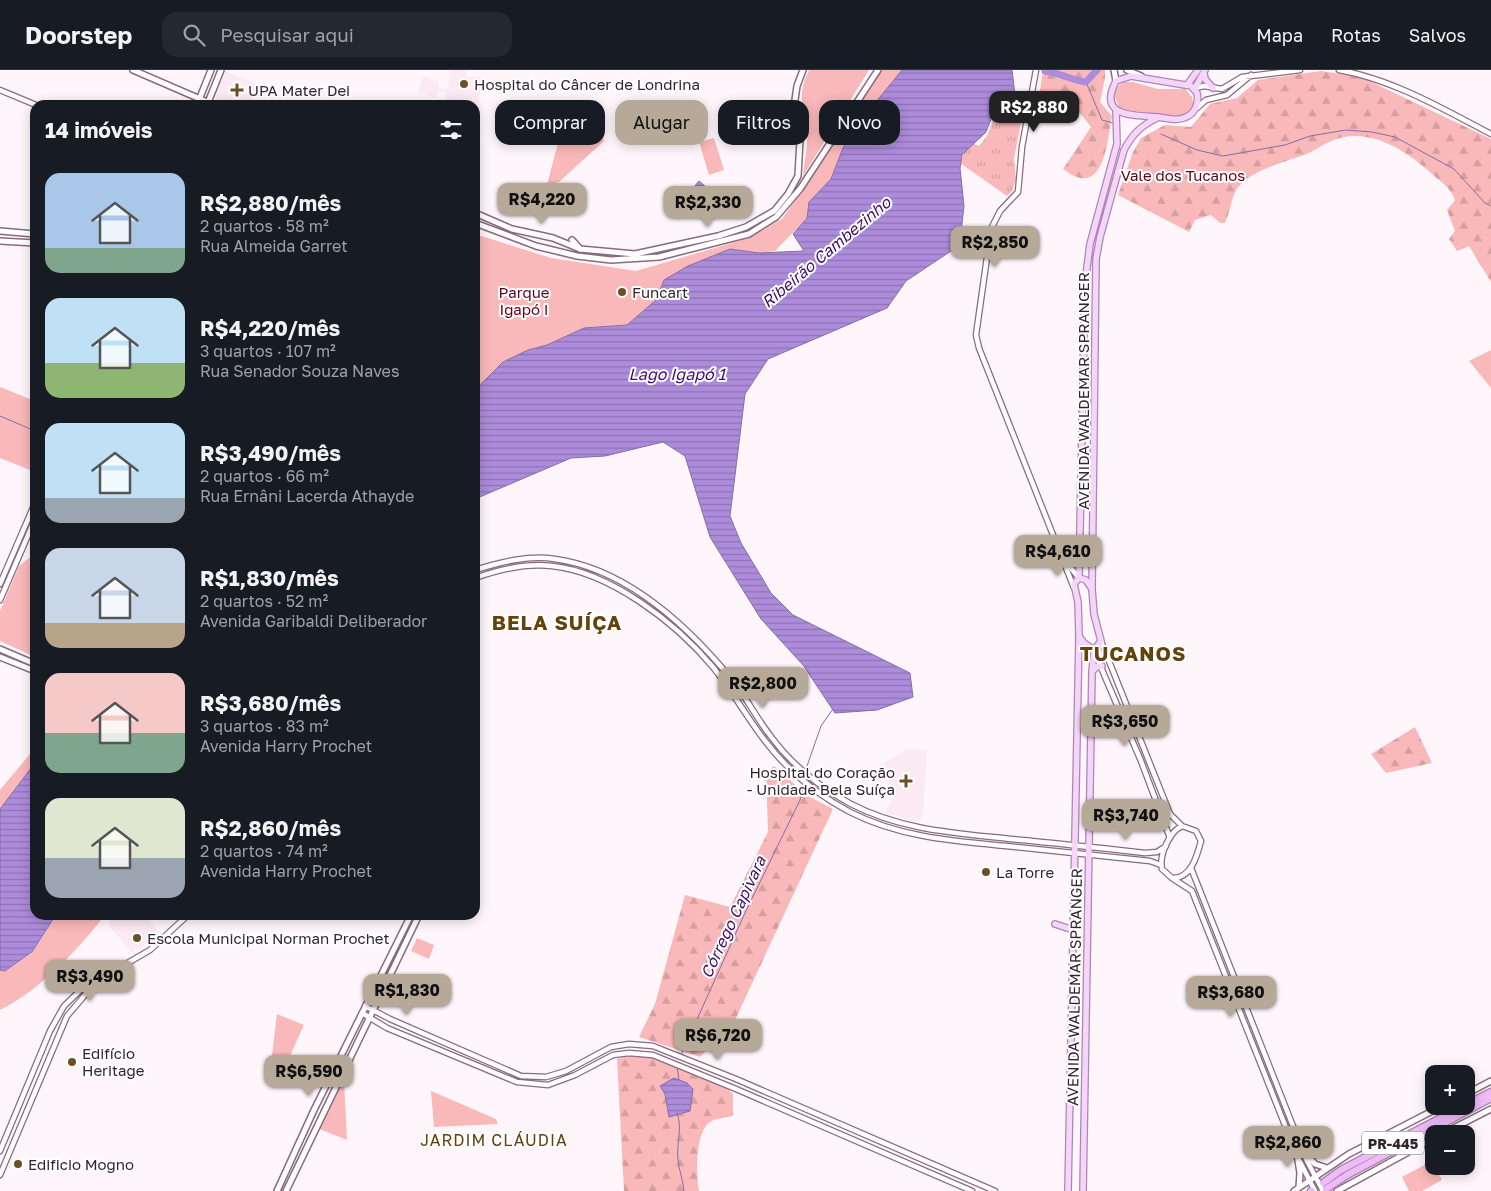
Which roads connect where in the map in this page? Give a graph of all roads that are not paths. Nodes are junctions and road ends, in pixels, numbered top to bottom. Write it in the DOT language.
graph roads {
  1 [pos="133,70"];
  2 [pos="212,70"];
  3 [pos="221,70"];
  4 [pos="803,70"];
  5 [pos="878,70"];
  6 [pos="1036,70"];
  7 [pos="1114,70"];
  8 [pos="1127,70"];
  9 [pos="1300,70"];
  10 [pos="1339,70"];
  11 [pos="1202,71"];
  12 [pos="1252,74"];
  13 [pos="1144,77"];
  14 [pos="1116,81"];
  15 [pos="1187,85"];
  16 [pos="1195,88"];
  17 [pos="1212,88"];
  18 [pos="0,90"];
  19 [pos="200,98"];
  20 [pos="202,100"];
  21 [pos="209,100"];
  22 [pos="30,102"];
  23 [pos="1195,109"];
  24 [pos="1116,111"];
  25 [pos="1159,117"];
  26 [pos="1491,134"];
  27 [pos="480,215"];
  28 [pos="480,225"];
  29 [pos="0,231"];
  30 [pos="30,234"];
  31 [pos="0,241"];
  32 [pos="571,243"];
  33 [pos="30,244"];
  34 [pos="560,252"];
  35 [pos="1094,422"];
  36 [pos="1082,424"];
  37 [pos="30,515"];
  38 [pos="30,531"];
  39 [pos="554,559"];
  40 [pos="1079,559"];
  41 [pos="1065,561"];
  42 [pos="553,566"];
  43 [pos="480,569"];
  44 [pos="480,577"];
  45 [pos="1079,578"];
  46 [pos="0,584"];
  47 [pos="1092,589"];
  48 [pos="1075,590"];
  49 [pos="0,600"];
  50 [pos="654,604"];
  51 [pos="650,609"];
  52 [pos="662,610"];
  53 [pos="658,616"];
  54 [pos="1079,636"];
  55 [pos="1101,641"];
  56 [pos="701,643"];
  57 [pos="696,648"];
  58 [pos="0,649"];
  59 [pos="1094,650"];
  60 [pos="0,657"];
  61 [pos="30,662"];
  62 [pos="1102,666"];
  63 [pos="30,669"];
  64 [pos="1092,672"];
  65 [pos="1182,826"];
  66 [pos="1170,838"];
  67 [pos="1075,846"];
  68 [pos="1166,846"];
  69 [pos="1089,847"];
  70 [pos="1075,853"];
  71 [pos="1089,854"];
  72 [pos="1161,865"];
  73 [pos="1191,868"];
  74 [pos="1172,878"];
  75 [pos="183,920"];
  76 [pos="409,920"];
  77 [pos="417,920"];
  78 [pos="1055,924"];
  79 [pos="1073,930"];
  80 [pos="119,968"];
  81 [pos="366,1006"];
  82 [pos="372,1010"];
  83 [pos="362,1013"];
  84 [pos="368,1017"];
  85 [pos="390,1019"];
  86 [pos="387,1028"];
  87 [pos="629,1044"];
  88 [pos="629,1052"];
  89 [pos="1491,1081"];
  90 [pos="1475,1089"];
  91 [pos="1491,1092"];
  92 [pos="1491,1098"];
  93 [pos="1475,1101"];
  94 [pos="1491,1108"];
  95 [pos="1425,1115"];
  96 [pos="1448,1115"];
  97 [pos="1459,1125"];
  98 [pos="1425,1142"];
  99 [pos="0,1151"];
  100 [pos="1303,1151"];
  101 [pos="1297,1154"];
  102 [pos="1327,1168"];
  103 [pos="0,1175"];
  104 [pos="1315,1176"];
  105 [pos="1309,1180"];
  106 [pos="1324,1188"];
  107 [pos="1296,1189"];
  108 [pos="277,1191"];
  109 [pos="286,1191"];
  110 [pos="972,1191"];
  111 [pos="995,1191"];
  112 [pos="1068,1191"];
  113 [pos="1083,1191"];
  114 [pos="1315,1191"];
  115 [pos="1337,1191"];
  1 -- 19 [label="main road"];
  2 -- 19 [label="main road"];
  3 -- 21 [label="main road"];
  4 -- 32 [label="main road"];
  5 -- 34 [label="main road"];
  6 -- 41 [label="street"];
  7 -- 14 [label="main road"];
  8 -- 13 [label="main road"];
  9 -- 12 [label="street"];
  10 -- 26 [label="street"];
  11 -- 15 [label="main road"];
  11 -- 16 [label="main road"];
  11 -- 17 [label="main road"];
  12 -- 17 [label="street"];
  12 -- 23 [label="street"];
  13 -- 14 [label="main road"];
  13 -- 15 [label="main road"];
  14 -- 24 [label="main road, AVENIDA WALDEMAR SPRANGER"];
  15 -- 16 [label="main road"];
  16 -- 17 [label="street"];
  16 -- 23 [label="main road"];
  18 -- 22 [label="street"];
  19 -- 20 [label="main road"];
  23 -- 25 [label="main road"];
  24 -- 25 [label="main road"];
  24 -- 36 [label="main road, AVENIDA WALDEMAR SPRANGER"];
  25 -- 35 [label="main road, AVENIDA WALDEMAR SPRANGER"];
  27 -- 32 [label="main road"];
  28 -- 34 [label="main road"];
  29 -- 30 [label="main road"];
  31 -- 33 [label="main road"];
  32 -- 34 [label="main road"];
  35 -- 36 [label="main road"];
  35 -- 47 [label="main road, AVENIDA WALDEMAR SPRANGER"];
  36 -- 40 [label="main road, AVENIDA WALDEMAR SPRANGER"];
  37 -- 46 [label="street"];
  38 -- 49 [label="street"];
  39 -- 42 [label="street"];
  39 -- 43 [label="street"];
  39 -- 50 [label="street"];
  40 -- 41 [label="main road"];
  40 -- 45 [label="main road, AVENIDA WALDEMAR SPRANGER"];
  41 -- 45 [label="street"];
  41 -- 48 [label="street"];
  42 -- 44 [label="street"];
  42 -- 51 [label="street"];
  45 -- 47 [label="main road"];
  45 -- 48 [label="main road, AVENIDA WALDEMAR SPRANGER"];
  47 -- 55 [label="main road, AVENIDA WALDEMAR SPRANGER"];
  48 -- 54 [label="main road, AVENIDA WALDEMAR SPRANGER"];
  50 -- 51 [label="street"];
  50 -- 52 [label="street"];
  51 -- 53 [label="street"];
  52 -- 53 [label="street"];
  52 -- 56 [label="street"];
  53 -- 57 [label="street"];
  54 -- 59 [label="main road"];
  54 -- 67 [label="main road, AVENIDA WALDEMAR SPRANGER"];
  55 -- 59 [label="main road"];
  55 -- 65 [label="street"];
  56 -- 57 [label="street"];
  56 -- 67 [label="street"];
  57 -- 70 [label="street"];
  58 -- 61 [label="main road"];
  59 -- 62 [label="street"];
  59 -- 64 [label="main road, AVENIDA WALDEMAR SPRANGER"];
  60 -- 63 [label="main road"];
  62 -- 64 [label="main road"];
  62 -- 66 [label="street"];
  64 -- 69 [label="main road, AVENIDA WALDEMAR SPRANGER"];
  65 -- 66 [label="street"];
  65 -- 73 [label="street"];
  66 -- 68 [label="street"];
  67 -- 69 [label="street"];
  67 -- 70 [label="main road, AVENIDA WALDEMAR SPRANGER"];
  68 -- 69 [label="street"];
  68 -- 72 [label="street"];
  69 -- 71 [label="main road, AVENIDA WALDEMAR SPRANGER"];
  70 -- 71 [label="street"];
  70 -- 79 [label="main road, AVENIDA WALDEMAR SPRANGER"];
  71 -- 72 [label="street"];
  71 -- 113 [label="main road, AVENIDA WALDEMAR SPRANGER"];
  72 -- 74 [label="street"];
  73 -- 74 [label="street"];
  73 -- 100 [label="street"];
  74 -- 101 [label="street"];
  75 -- 80 [label="street"];
  76 -- 81 [label="main road"];
  77 -- 82 [label="main road"];
  78 -- 79 [label="main road"];
  79 -- 112 [label="main road, AVENIDA WALDEMAR SPRANGER"];
  80 -- 99 [label="street"];
  80 -- 103 [label="street"];
  81 -- 82 [label="street"];
  81 -- 83 [label="main road"];
  82 -- 84 [label="main road"];
  82 -- 85 [label="street"];
  83 -- 84 [label="street"];
  83 -- 108 [label="main road"];
  84 -- 86 [label="street"];
  84 -- 109 [label="main road"];
  85 -- 86 [label="street"];
  85 -- 87 [label="street"];
  86 -- 88 [label="street"];
  87 -- 88 [label="street"];
  87 -- 111 [label="street"];
  88 -- 110 [label="street"];
  89 -- 90 [label="main road"];
  91 -- 93 [label="highway, PR-445"];
  92 -- 106 [label="highway, PR-445"];
  94 -- 97 [label="main road, PR-445"];
  95 -- 102 [label="main road, PR-445"];
  96 -- 106 [label="highway, PR-445"];
  98 -- 115 [label="main road, PR-445"];
  100 -- 101 [label="street"];
  100 -- 102 [label="main road"];
  100 -- 104 [label="street"];
  101 -- 105 [label="street"];
  101 -- 107 [label="main road"];
  102 -- 104 [label="main road, PR-445"];
  104 -- 105 [label="main road, PR-445"];
  104 -- 106 [label="street"];
  105 -- 107 [label="main road, PR-445"];
  105 -- 114 [label="street"];
}
